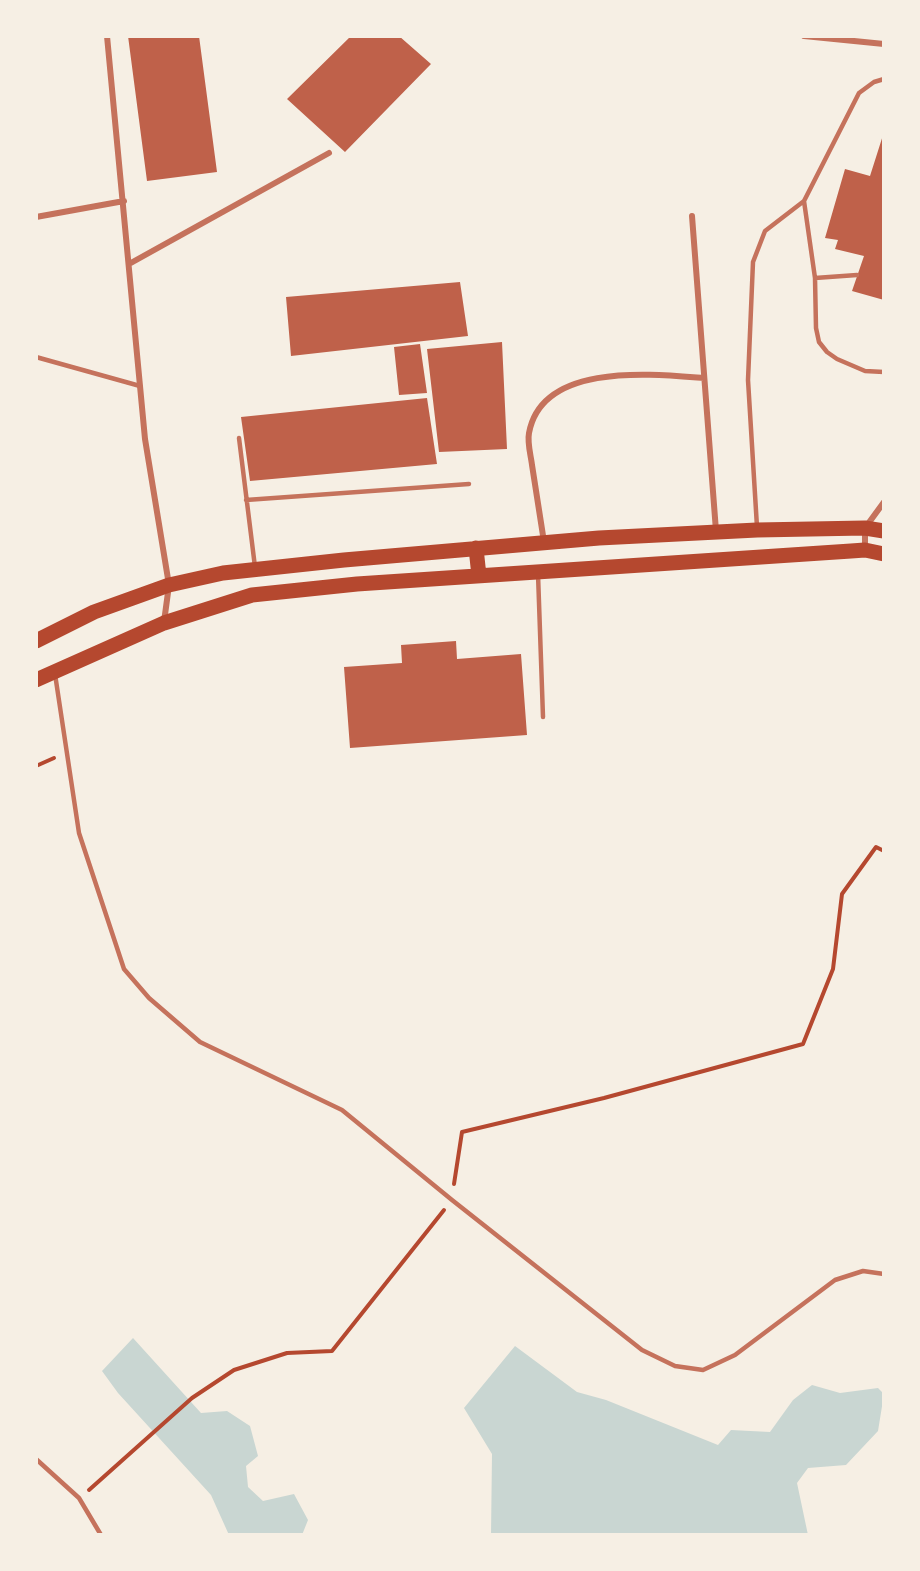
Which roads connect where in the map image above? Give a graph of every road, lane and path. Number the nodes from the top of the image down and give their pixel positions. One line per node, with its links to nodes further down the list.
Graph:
1 (107, 36): 6 (street)
2 (804, 36): 3 (street)
3 (884, 44)
4 (884, 79): 7 (lane)
5 (329, 153): 10 (street)
6 (124, 201): 9 (street); 10 (street)
7 (804, 201): 12 (lane); 22 (lane)
8 (692, 216): 15 (street)
9 (36, 217)
10 (129, 264): 16 (street)
11 (857, 275): 12 (lane)
12 (815, 278): 14 (lane)
13 (36, 357): 16 (lane)
14 (884, 372)
15 (704, 378): 23 (street); 25 (street)
16 (141, 387): 33 (street)
17 (239, 438): 19 (lane)
18 (469, 484): 19 (lane)
19 (246, 500): 30 (lane)
20 (884, 502): 21 (street)
21 (865, 528): 22 (main road); 24 (main road); 27 (street)
22 (757, 530): 23 (main road); 29 (main road)
23 (717, 531): 25 (main road)
24 (884, 531)
25 (544, 542): 26 (main road)
26 (476, 548): 30 (main road); 32 (main road)
27 (864, 550): 28 (main road); 29 (main road)
28 (884, 554)
29 (758, 557): 31 (main road)
30 (256, 569): 33 (main road)
31 (538, 572): 32 (main road); 38 (lane)
32 (479, 576): 34 (main road)
33 (169, 585): 34 (street); 35 (main road)
34 (164, 623): 36 (main road)
35 (36, 641)
36 (54, 671): 37 (main road); 40 (lane)
37 (36, 680)
38 (543, 717)
39 (884, 851): 40 (path)
40 (452, 1200): 41 (lane); 43 (path)
41 (884, 1274)
42 (36, 1459): 43 (lane)
43 (80, 1498): 44 (lane)
44 (101, 1535)

